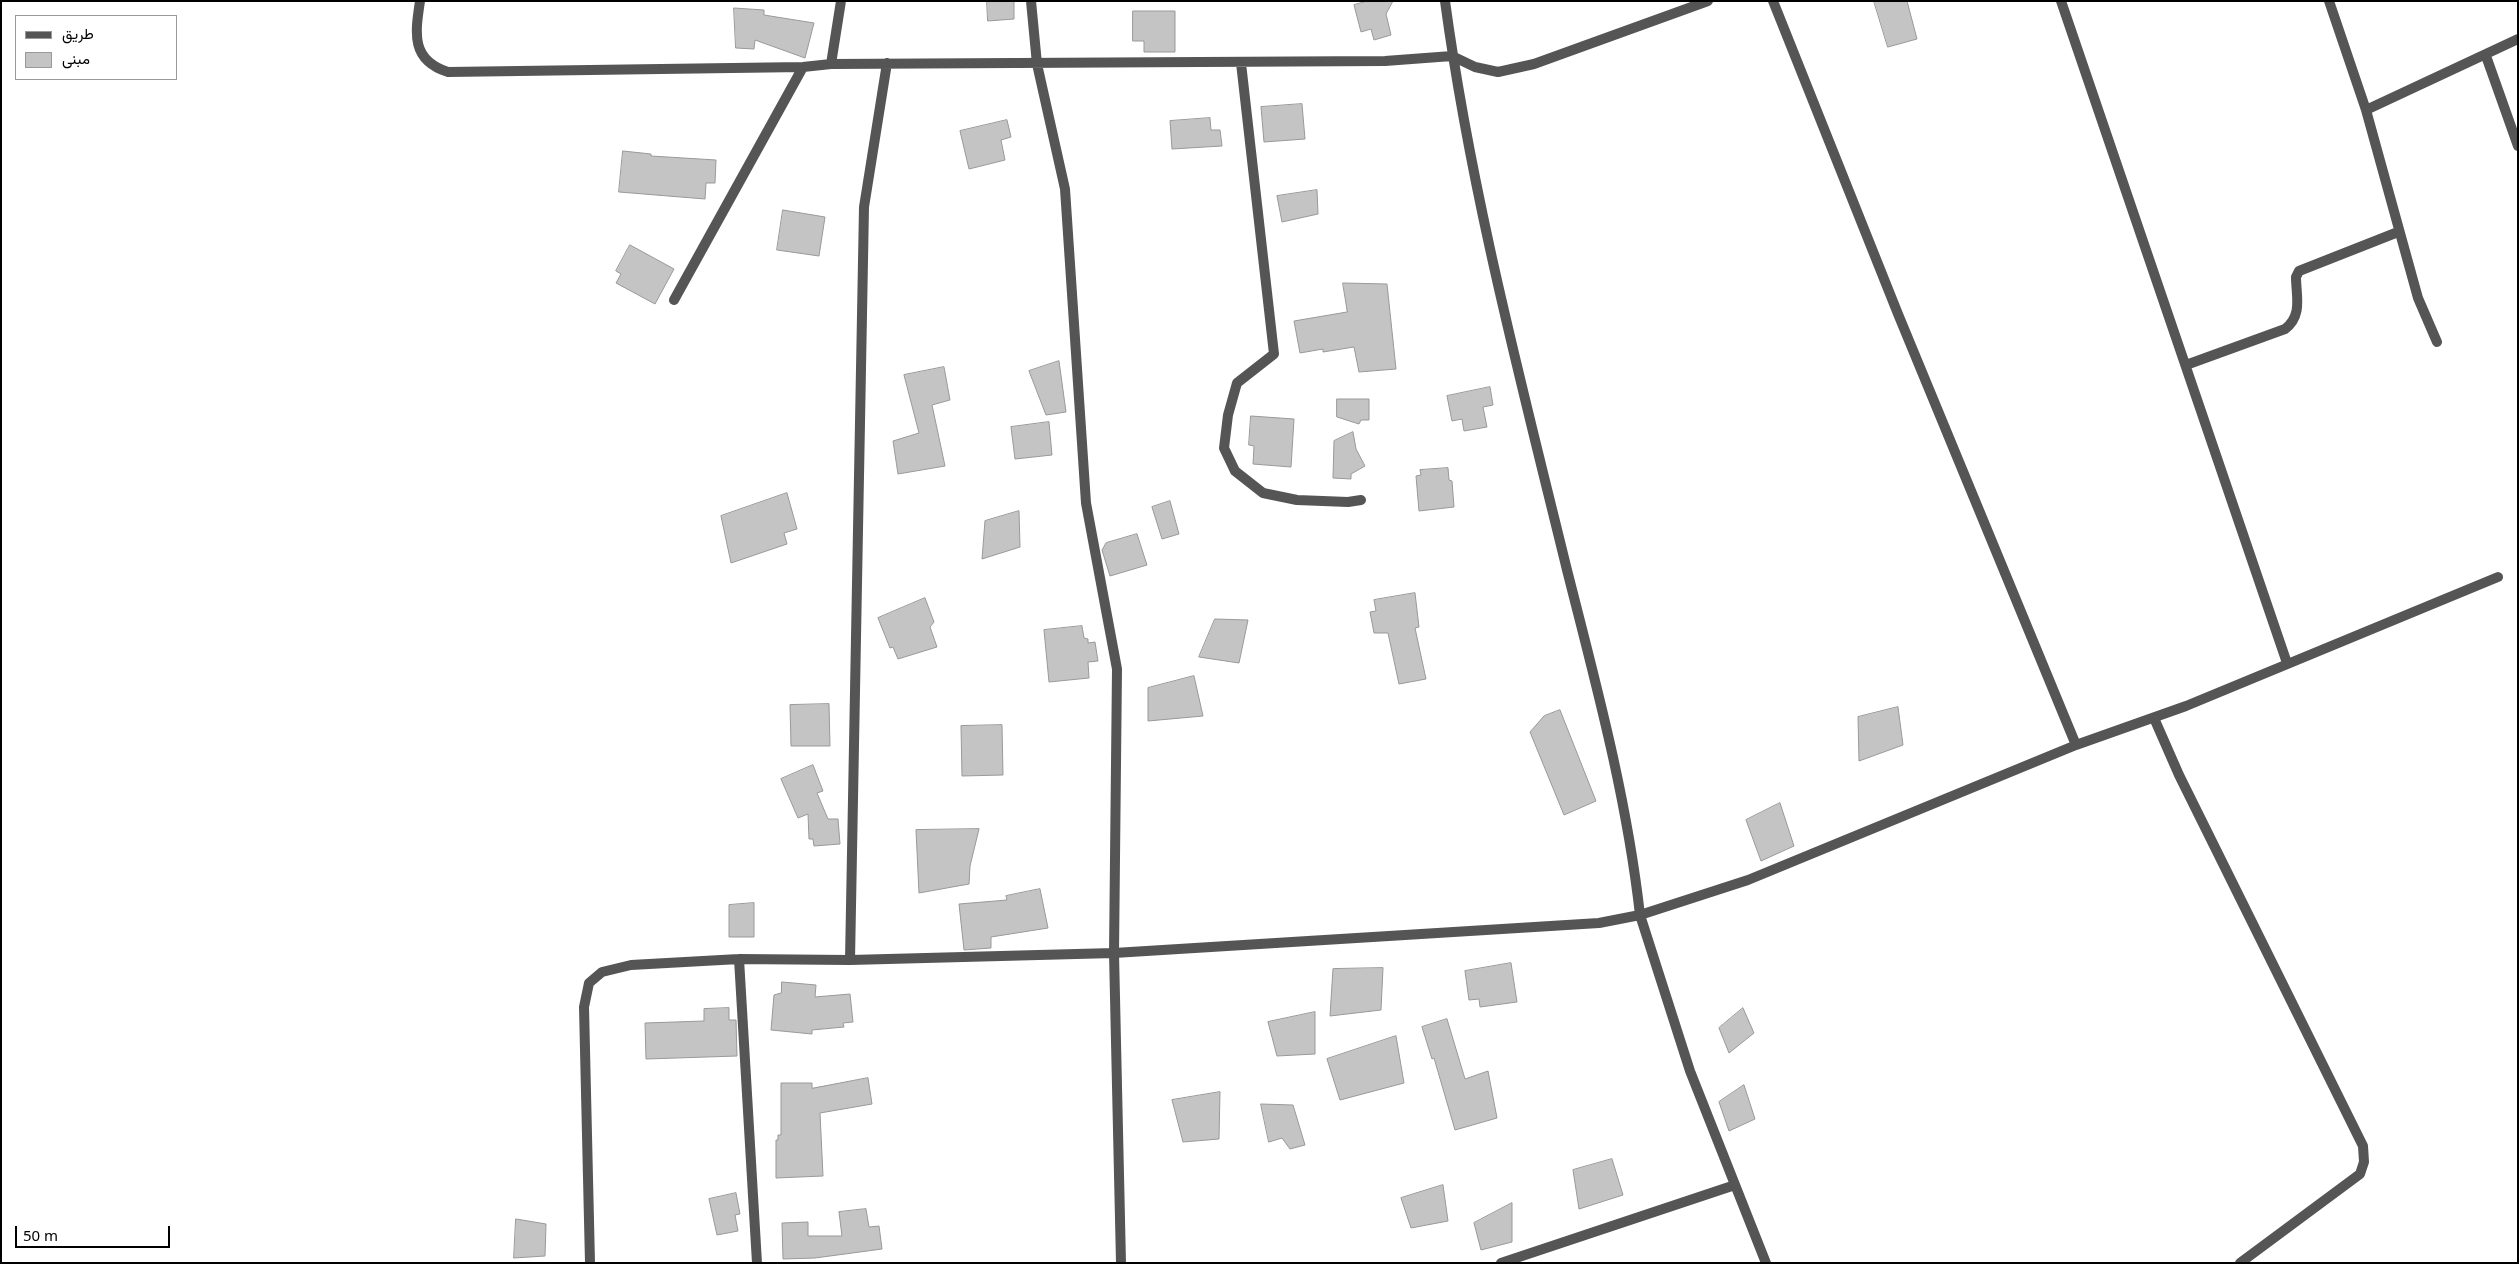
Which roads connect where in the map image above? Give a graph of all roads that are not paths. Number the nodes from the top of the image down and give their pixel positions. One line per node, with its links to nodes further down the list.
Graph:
1 (420, 1): 16 (street)
2 (841, 1): 13 (street)
3 (1031, 1): 15 (street)
4 (1444, 1): 10 (street)
5 (1708, 1): 10 (street)
6 (1773, 1): 27 (street)
7 (2061, 1): 22 (street)
8 (2329, 1): 17 (street)
9 (2518, 39): 11 (street)
10 (1452, 56): 12 (street); 28 (street)
11 (2486, 56): 17 (street); 18 (street)
12 (1241, 63): 15 (street); 23 (street)
13 (832, 64): 14 (street); 16 (street)
14 (887, 64): 15 (street); 31 (street)
15 (1037, 64): 29 (street)
16 (803, 67): 20 (street)
17 (2366, 110): 19 (street)
18 (2518, 146)
19 (2398, 232): 21 (street); 22 (street)
20 (674, 300)
21 (2437, 342)
22 (2186, 365): 25 (street)
23 (1361, 500)
24 (2498, 577): 25 (street)
25 (2287, 663): 26 (street)
26 (2154, 718): 27 (street); 38 (street)
27 (2076, 745): 28 (street)
28 (1640, 915): 29 (street); 32 (street)
29 (1114, 953): 31 (street); 35 (street)
30 (739, 959): 31 (street); 33 (street); 34 (street)
31 (850, 960)
32 (1735, 1185): 36 (street); 37 (street)
33 (590, 1263)
34 (757, 1263)
35 (1121, 1263)
36 (1500, 1263)
37 (1766, 1263)
38 (2240, 1263)

